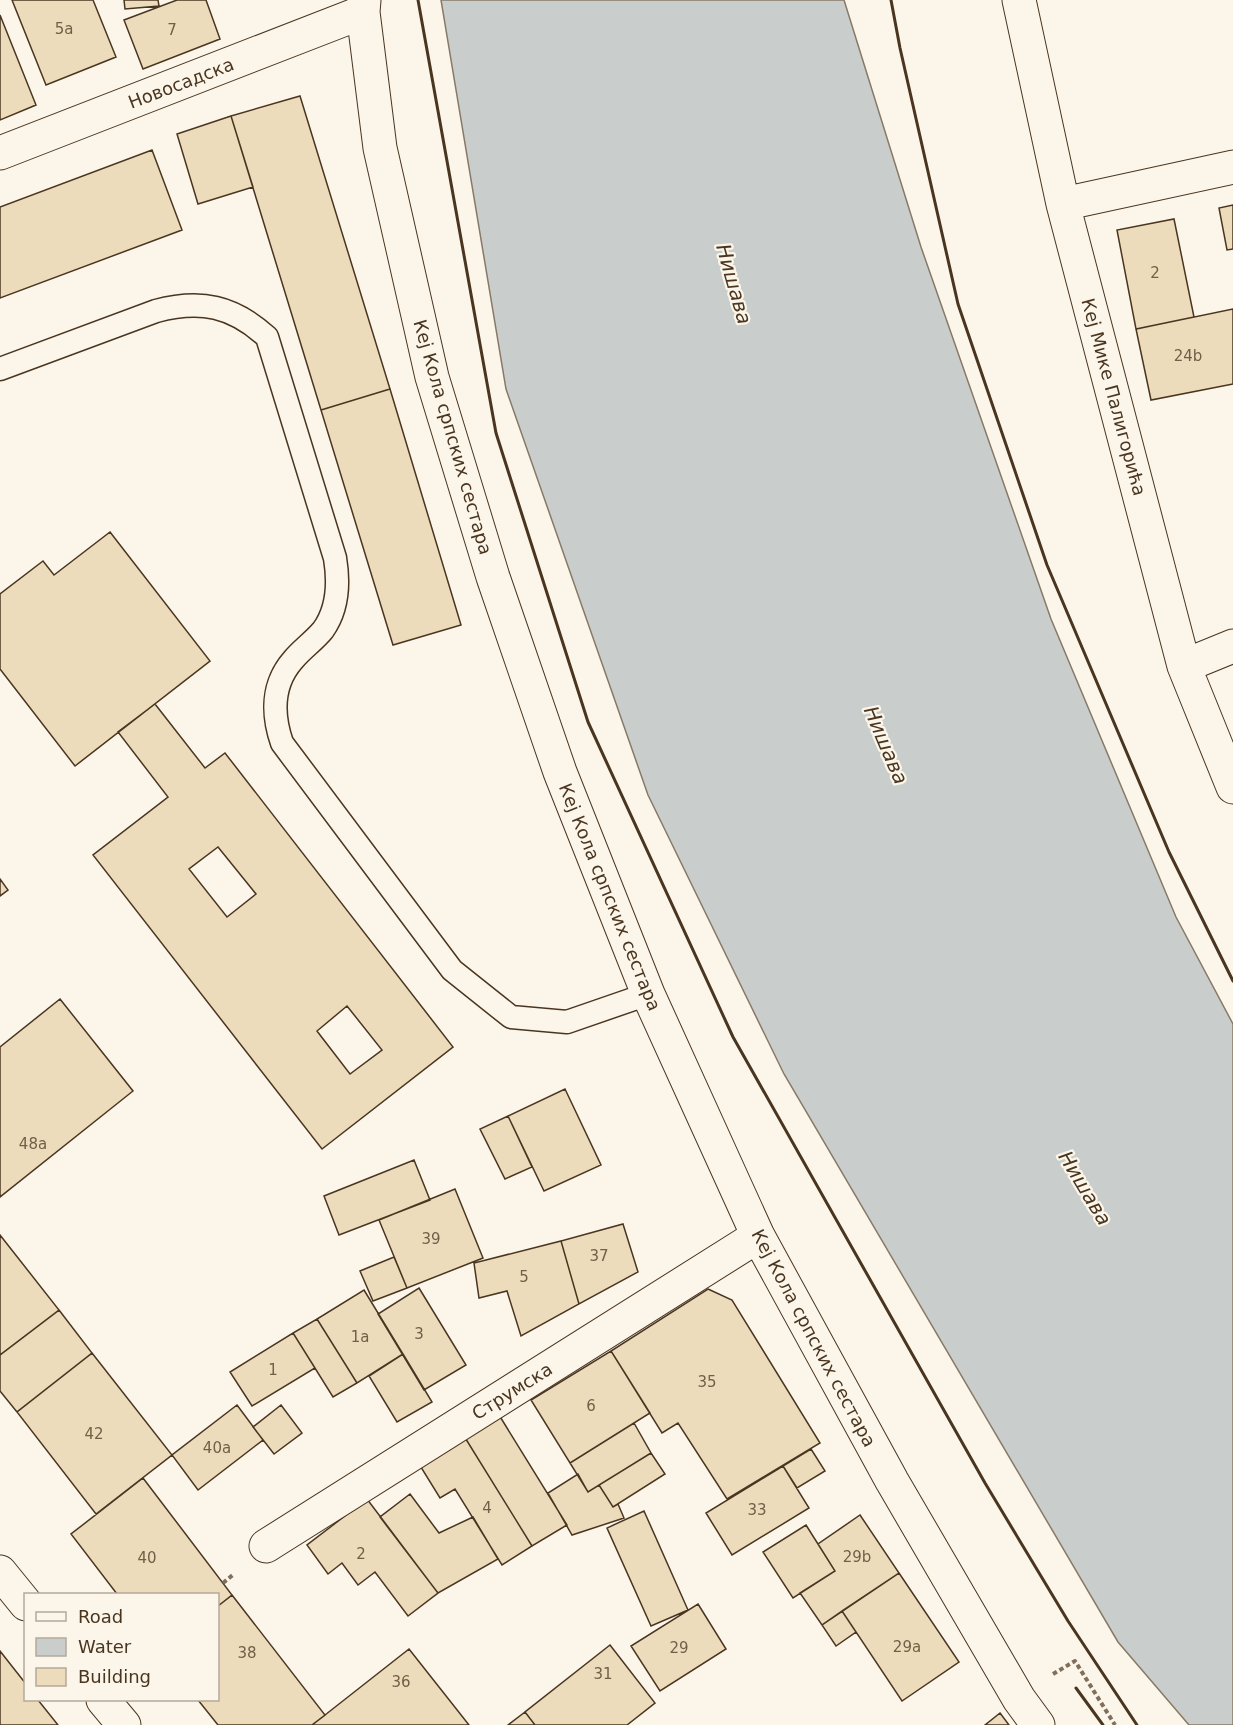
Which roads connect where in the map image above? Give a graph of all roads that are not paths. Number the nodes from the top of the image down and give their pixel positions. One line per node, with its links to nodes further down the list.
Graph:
1 (1019, 0): 5 (street, Кеј Мике Палигорића)
2 (364, 6): 3 (street, Новосадска); 10 (street, Кеј Кола српских сестара)
3 (0, 153)
4 (1233, 166): 5 (street)
5 (1063, 204): 8 (street, Кеј Мике Палигорића)
6 (0, 369): 10 (lane)
7 (1233, 646): 8 (street)
8 (1184, 666): 9 (street, Кеј Мике Палигорића)
9 (1233, 787)
10 (648, 994): 11 (street, Кеј Кола српских сестара)
11 (758, 1236): 12 (street, Струмска); 17 (street, Кеј Кола српских сестара)
12 (266, 1546)
13 (0, 1572): 14 (street)
14 (24, 1602)
15 (104, 1701): 16 (street)
16 (124, 1725)
17 (1038, 1725)

